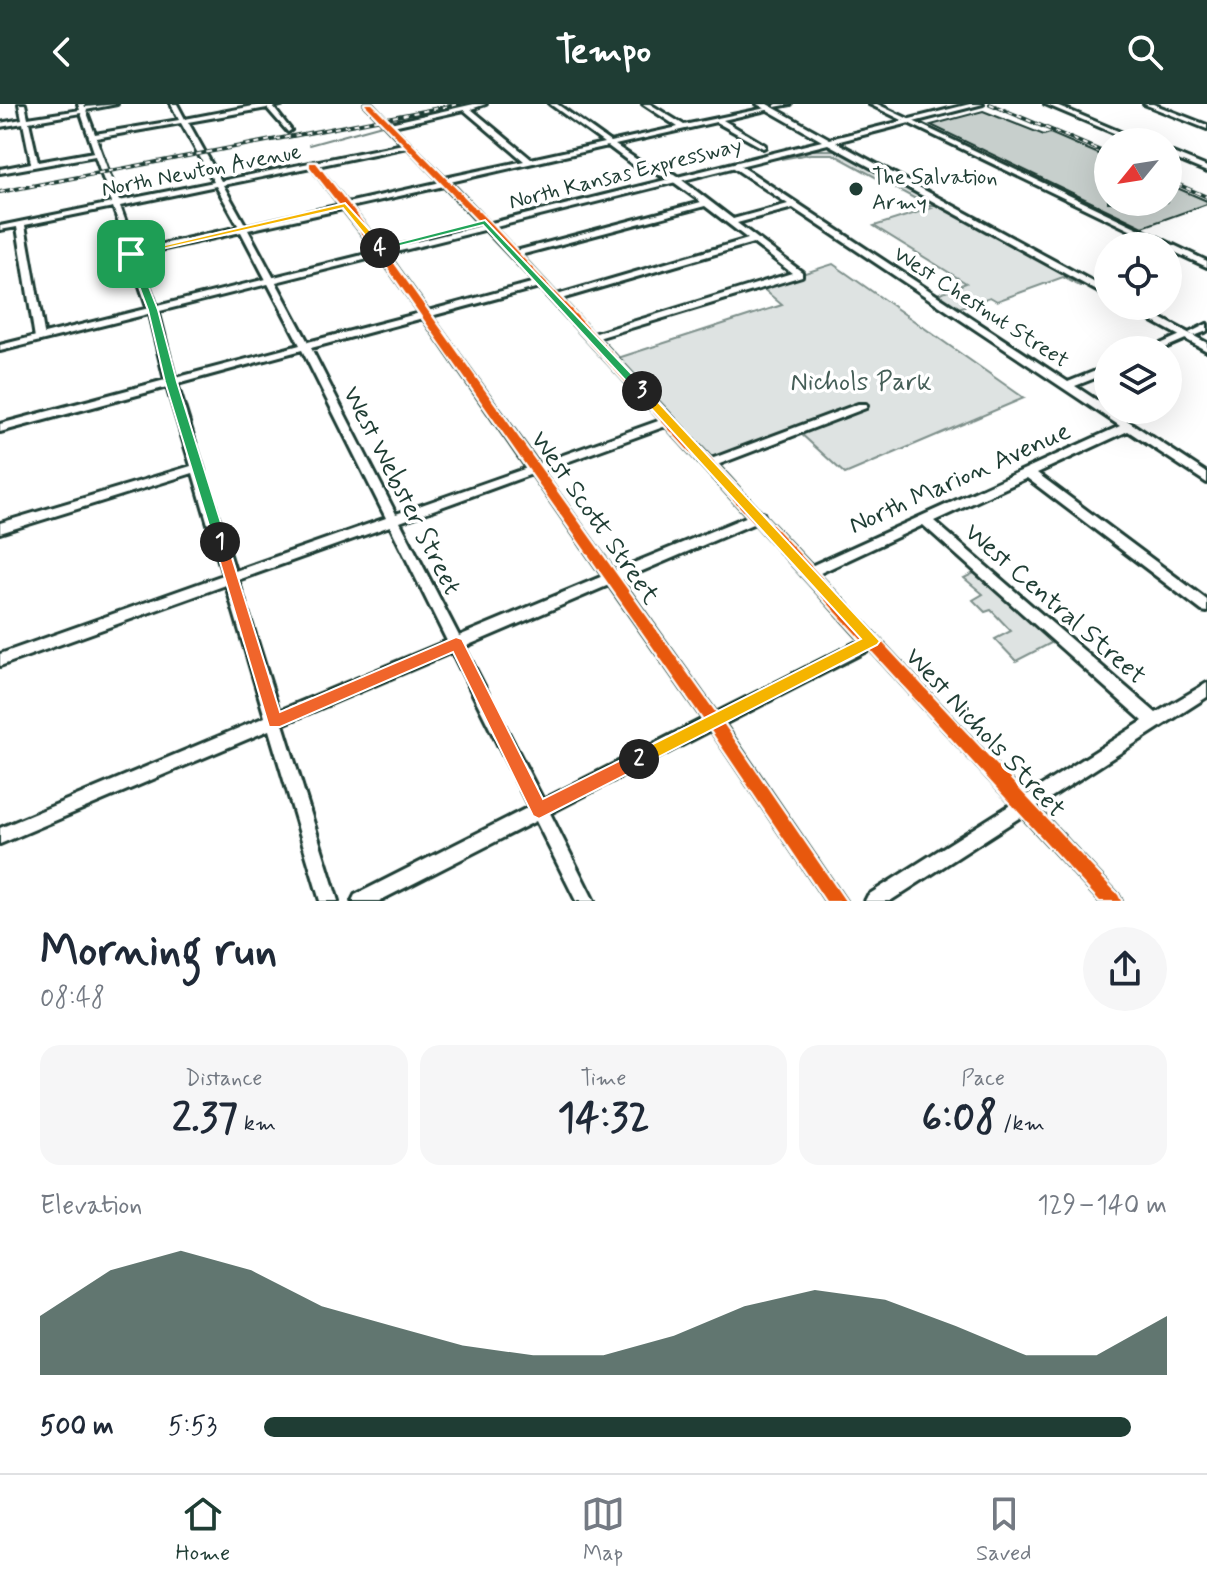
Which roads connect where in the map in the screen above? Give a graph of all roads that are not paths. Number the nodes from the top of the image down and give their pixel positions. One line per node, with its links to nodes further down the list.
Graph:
1 (22, 104): 19 (street)
2 (114, 104): 16 (street)
3 (174, 104): 20 (street, West Webster Street)
4 (281, 104): 14 (street)
5 (368, 104): 24 (street, West Nichols Street)
6 (483, 104): 17 (street)
7 (553, 104): 33 (street)
8 (646, 104): 25 (street)
9 (872, 104): 21 (street)
10 (963, 104): 21 (main road, North Kansas Expressway)
11 (979, 104): 21 (main road, North Kansas Expressway)
12 (1048, 104): 28 (street)
13 (1147, 104): 27 (street)
14 (268, 105): 20 (street); 29 (street)
15 (777, 105): 18 (street); 22 (main road); 26 (main road)
16 (82, 108): 19 (street); 31 (street)
17 (466, 108): 24 (street); 41 (street)
18 (718, 120): 25 (street); 35 (street)
19 (25, 121): 23 (street); 42 (street)
20 (183, 121): 31 (street); 49 (street, West Webster Street)
21 (908, 121): 30 (main road, North Kansas Expressway); 63 (street)
22 (798, 124): 32 (main road); 36 (main road)
23 (0, 125)
24 (388, 125): 34 (street, West Nichols Street)
25 (683, 127): 33 (street)
26 (816, 127): 30 (main road); 32 (main road)
27 (1207, 127)
28 (1107, 128)
29 (288, 130)
30 (859, 133): 32 (main road, North Kansas Expressway); 38 (main road)
31 (92, 137): 39 (street)
32 (832, 139): 36 (main road, North Kansas Expressway); 37 (main road); 38 (main road)
33 (610, 144): 41 (street); 47 (street)
34 (408, 145): 43 (street, North Newton Avenue); 48 (street, West Nichols Street)
35 (763, 146)
36 (805, 146): 37 (main road); 44 (main road, North Kansas Expressway); 47 (main road, North Kansas Expressway)
37 (845, 150): 67 (main road)
38 (862, 152): 65 (main road)
39 (98, 153): 42 (street); 51 (street)
40 (1182, 159): 45 (street)
41 (530, 162): 48 (street)
42 (35, 165): 46 (street)
43 (313, 165): 49 (street, North Newton Avenue); 52 (street, West Scott Street)
44 (735, 166): 47 (main road, North Kansas Expressway); 53 (street, West Chestnut Street)
45 (1207, 170)
46 (0, 171)
47 (673, 178): 50 (street); 56 (main road, North Kansas Expressway)
48 (446, 182): 52 (street); 56 (street, West Nichols Street)
49 (217, 184): 51 (street, North Newton Avenue); 58 (street, West Webster Street)
50 (707, 203): 54 (street); 62 (street)
51 (115, 205): 55 (street, North Newton Avenue); 61 (street)
52 (345, 205): 58 (street); 60 (street, West Scott Street)
53 (794, 205): 54 (street); 85 (street, West Chestnut Street)
54 (732, 222): 59 (street)
55 (21, 224): 57 (street, North Newton Avenue); 75 (street)
56 (487, 224): 60 (main road, North Kansas Expressway); 62 (street, West Nichols Street)
57 (0, 228)
58 (242, 228): 61 (street); 64 (street, West Webster Street)
59 (754, 240): 68 (street); 76 (street)
60 (380, 251): 64 (main road, North Kansas Expressway); 70 (street, West Scott Street)
61 (131, 254): 69 (street)
62 (515, 254): 66 (street, West Nichols Street)
63 (1207, 264)
64 (271, 278): 69 (main road, North Kansas Expressway); 80 (street, West Webster Street)
65 (1094, 278)
66 (542, 283): 68 (street, West Nichols Street); 70 (street)
67 (1094, 286)
68 (556, 298): 76 (street, West Nichols Street)
69 (152, 307): 75 (main road, North Kansas Expressway); 84 (street)
70 (425, 315): 80 (street); 92 (street, West Scott Street)
71 (1160, 320): 74 (main road)
72 (1166, 320): 74 (main road)
73 (1207, 327): 74 (street)
74 (1189, 334): 77 (street); 78 (main road); 82 (main road)
75 (39, 335): 79 (main road, North Kansas Expressway); 81 (main road, North Kansas Expressway)
76 (592, 337): 87 (street, West Nichols Street)
77 (1182, 337)
78 (1207, 340)
79 (0, 341)
80 (305, 347): 84 (street); 96 (street, West Webster Street)
81 (0, 348)
82 (1207, 348)
83 (1094, 375): 85 (street)
84 (171, 382): 89 (street); 91 (street)
85 (1067, 386): 88 (street, West Chestnut Street)
86 (862, 406): 90 (street)
87 (670, 421): 90 (street, West Nichols Street); 92 (street)
88 (1128, 427): 93 (street, North Marion Avenue); 94 (street, West Chestnut Street)
89 (0, 428)
90 (709, 464): 95 (street, West Nichols Street)
91 (197, 468): 98 (street); 100 (street)
92 (534, 469): 96 (street); 101 (street, West Scott Street)
93 (1028, 472): 97 (street, North Marion Avenue); 102 (street)
94 (1207, 479)
95 (759, 516): 99 (street, West Nichols Street); 101 (street)
96 (393, 519): 100 (street); 104 (street, West Webster Street)
97 (924, 519): 99 (street, North Marion Avenue); 109 (street, West Central Street)
98 (0, 528)
99 (810, 572): 103 (street, West Nichols Street)
100 (232, 577): 105 (street); 107 (street)
101 (612, 578): 104 (street); 108 (street, West Scott Street)
102 (1207, 607)
103 (872, 641): 108 (street); 110 (street, West Nichols Street)
104 (456, 644): 107 (street); 111 (street, West Webster Street)
105 (0, 660)
106 (1207, 689): 109 (street)
107 (275, 721): 112 (street); 113 (street)
108 (713, 721): 111 (street); 116 (street, West Scott Street)
109 (1155, 722): 110 (street)
110 (1022, 805): 117 (street); 118 (street, West Nichols Street)
111 (539, 810): 114 (street); 115 (street, West Webster Street)
112 (0, 836)
113 (329, 901)
114 (361, 901)
115 (585, 901)
116 (836, 901)
117 (874, 901)
118 (1112, 901)

